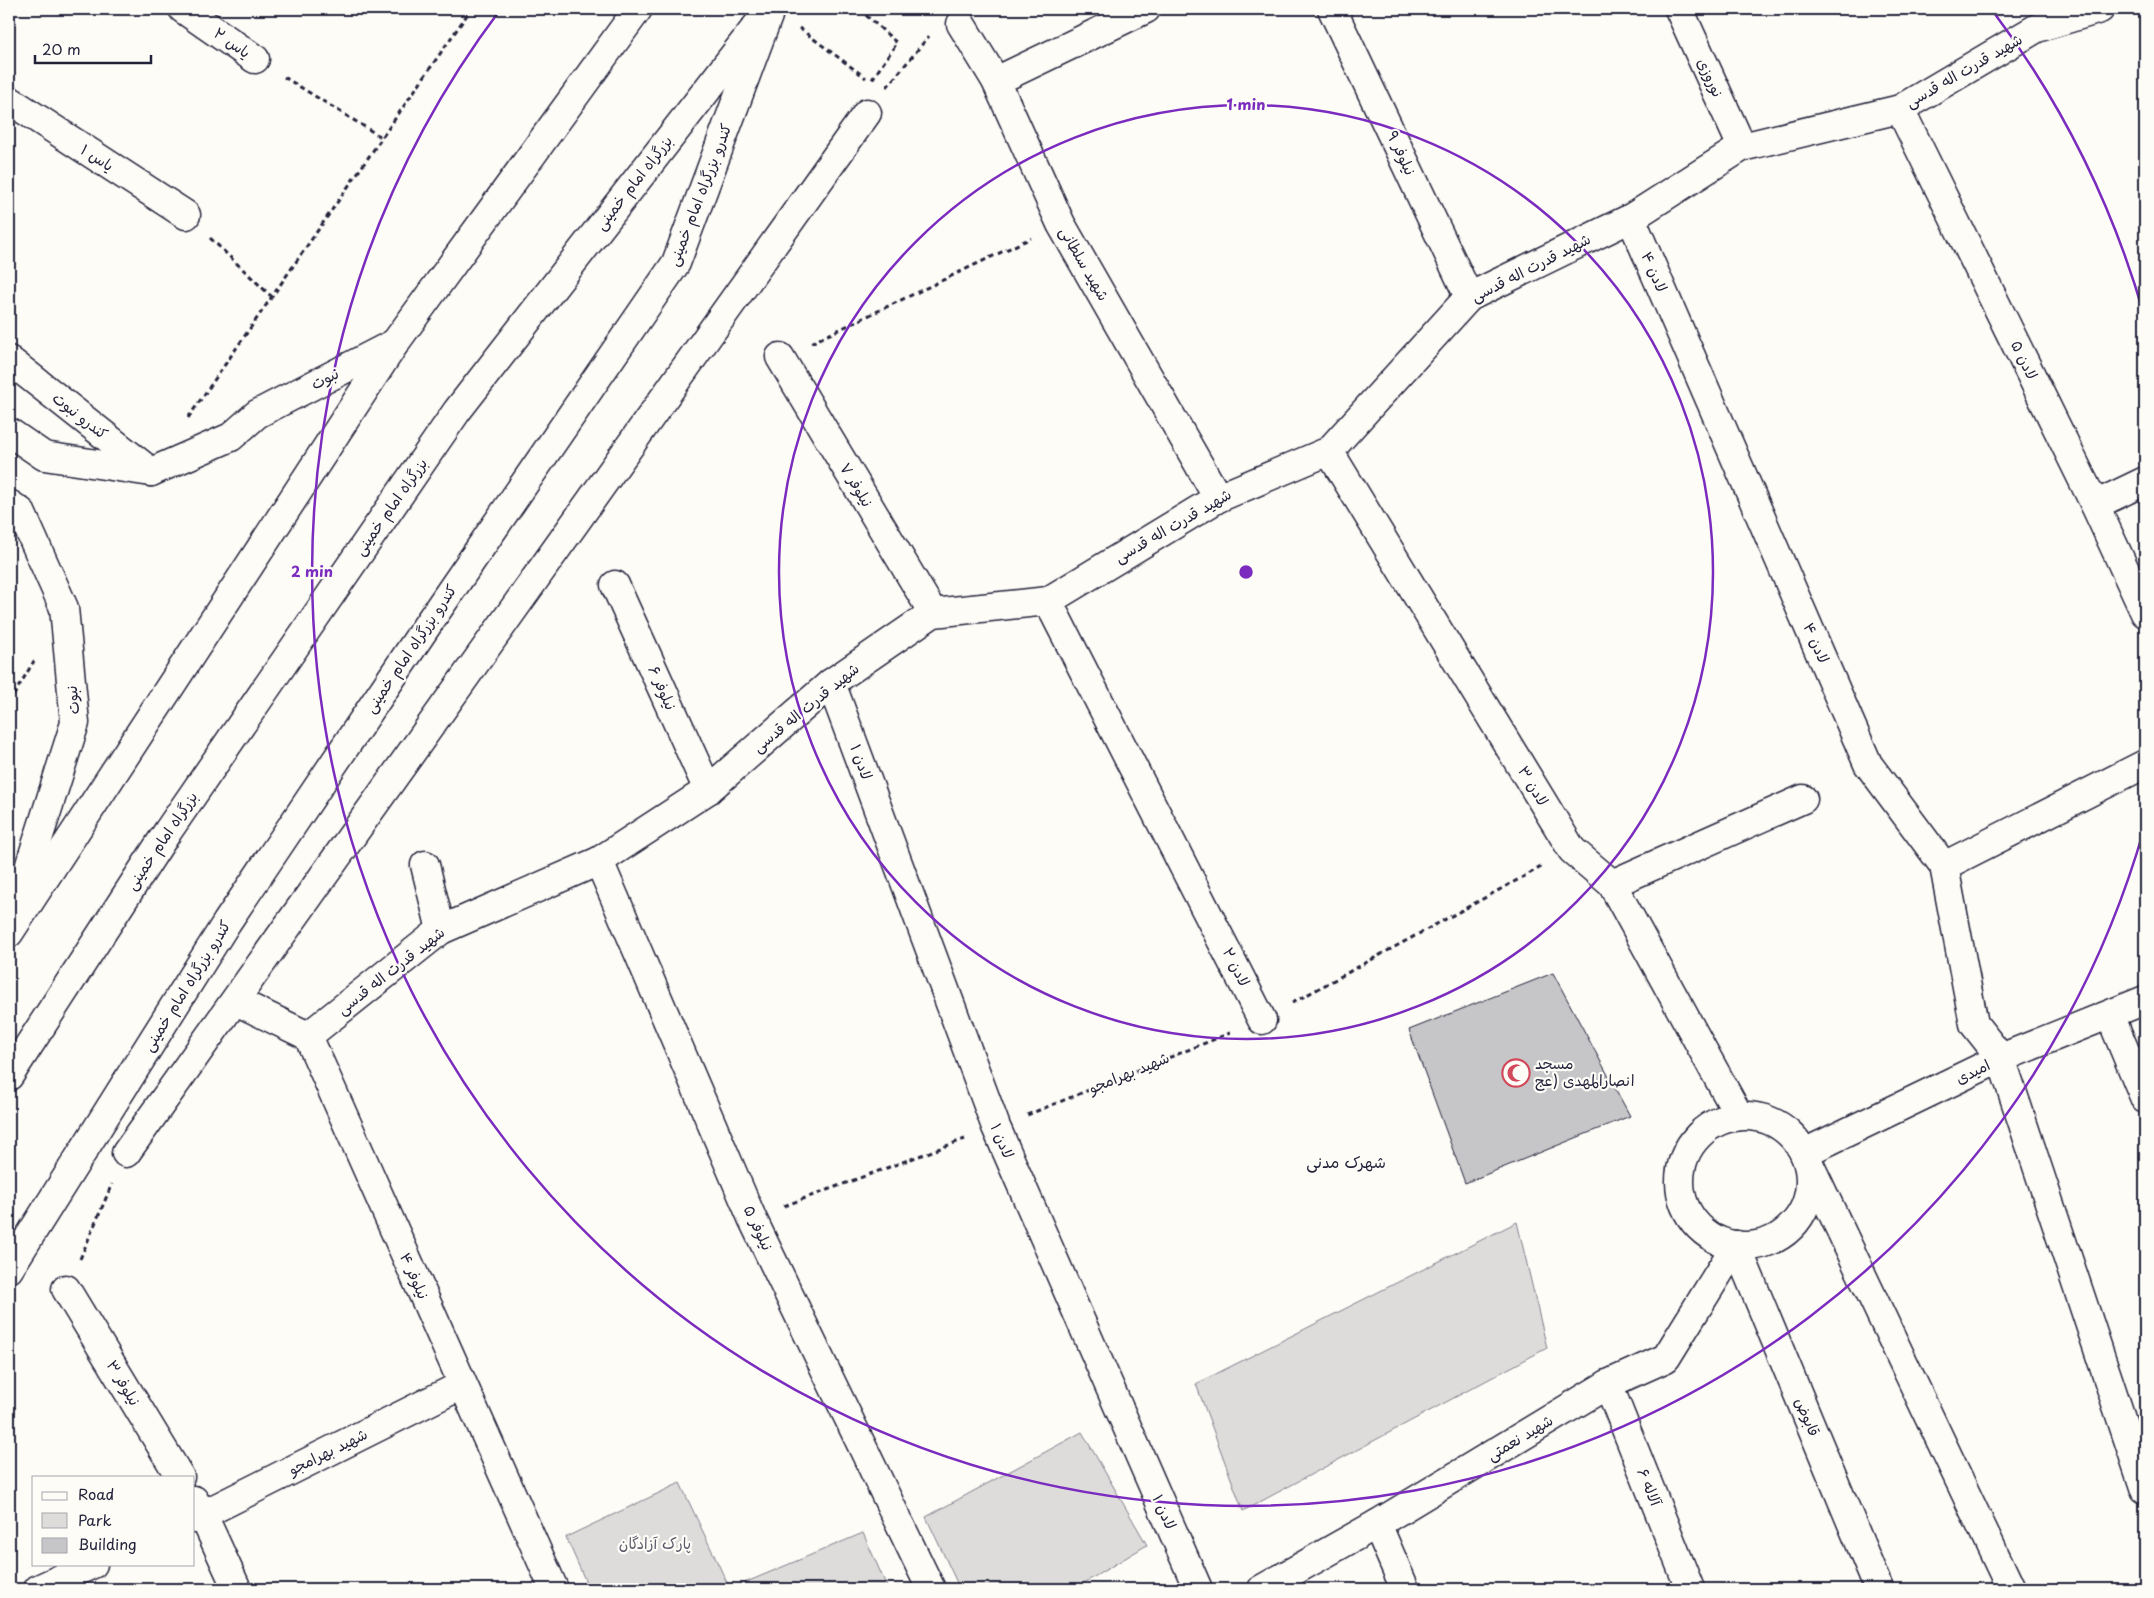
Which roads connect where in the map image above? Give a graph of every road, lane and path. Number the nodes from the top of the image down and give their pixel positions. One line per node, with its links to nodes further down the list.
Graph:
1 (183, 9): 14 (main road, یاس ۲)
2 (471, 9): 19 (path)
3 (638, 9): 26 (main road)
4 (770, 9): 58 (main road, بزرگراه امام خمینی); 66 (main road, کندرو بزرگراه امام خمینی)
5 (859, 9): 12 (path)
6 (1146, 9): 15 (main road)
7 (1332, 9): 25 (main road, نیلوفر ۹)
8 (1679, 9): 20 (main road, نوروزی)
9 (2100, 9): 10 (main road, شهید قدرت اله قدسی)
10 (2033, 18): 17 (main road, شهید قدرت اله قدسی)
11 (961, 24): 15 (main road, شهید سلطانی)
12 (795, 26)
13 (933, 31): 18 (path)
14 (256, 59): 19 (path)
15 (996, 81): 23 (main road, شهید سلطانی)
16 (9, 100): 21 (main road, یاس ۱)
17 (1900, 108): 20 (main road, شهید قدرت اله قدسی); 36 (main road, لادن ۵)
18 (867, 113): 53 (main road)
19 (382, 137): 24 (path)
20 (1742, 147): 22 (main road, شهید قدرت اله قدسی)
21 (186, 215): 24 (path)
22 (1630, 218): 25 (main road, شهید قدرت اله قدسی); 48 (main road, لادن ۴)
23 (1061, 224): 27 (path); 34 (main road, شهید سلطانی)
24 (271, 296): 29 (path)
25 (1469, 297): 31 (main road, شهید قدرت اله قدسی)
26 (395, 344): 32 (main road, نبوت); 51 (main road)
27 (780, 357): 39 (main road, نیلوفر ۷)
28 (9, 360): 32 (main road, کندرو نبوت)
29 (184, 424)
30 (9, 432): 32 (main road)
31 (1329, 451): 34 (main road, شهید قدرت اله قدسی); 45 (main road, لادن ۳)
32 (151, 472)
33 (2145, 481): 36 (main road)
34 (1218, 498): 38 (main road, شهید قدرت اله قدسی)
35 (9, 504): 51 (main road, نبوت)
36 (2095, 505): 40 (main road, لادن ۵)
37 (615, 585): 43 (main road, نیلوفر ۶)
38 (1048, 601): 39 (main road, شهید قدرت اله قدسی); 55 (main road, لادن ۲)
39 (933, 613): 41 (main road, شهید قدرت اله قدسی)
40 (2145, 613)
41 (831, 683): 43 (main road, شهید قدرت اله قدسی); 61 (main road, لادن ۱)
42 (2145, 764): 48 (main road)
43 (708, 790): 46 (main road, شهید قدرت اله قدسی)
44 (1803, 799): 49 (main road)
45 (1572, 850): 49 (main road, لادن ۳); 55 (path)
46 (598, 861): 50 (main road, شهید قدرت اله قدسی); 64 (main road, نیلوفر ۵)
47 (426, 865): 50 (main road)
48 (1944, 866): 57 (main road, لادن ۴)
49 (1612, 884): 60 (main road, لادن ۳)
50 (441, 930): 56 (main road, شهید قدرت اله قدسی)
51 (9, 933)
52 (2145, 1000): 54 (main road, امیدی)
53 (236, 1001): 56 (main road); 62 (main road)
54 (2110, 1015): 57 (main road, امیدی); 59 (main road)
55 (1262, 1020): 61 (path, شهید بهرامجو)
56 (308, 1036): 69 (main road, نیلوفر ۴)
57 (2001, 1058): 63 (main road, امیدی); 71 (main road)
58 (9, 1076)
59 (2145, 1099)
60 (1739, 1116): 63 (main road); 65 (main road)
61 (996, 1127): 64 (path, شهید بهرامجو); 79 (main road, لادن ۱)
62 (126, 1152): 67 (path)
63 (1804, 1153): 65 (main road); 84 (main road)
64 (752, 1218): 78 (main road, نیلوفر ۵)
65 (1736, 1245): 68 (main road, شهید نعمتی); 83 (main road, قابوض)
66 (9, 1269)
67 (66, 1289): 70 (main road, نیلوفر ۳)
68 (1608, 1384): 73 (main road, شهید نعمتی); 82 (main road, آلاله ۶)
69 (462, 1386): 72 (main road, شهید بهرامجو); 77 (main road, نیلوفر ۴)
70 (179, 1476)
71 (2145, 1490)
72 (197, 1511): 76 (main road)
73 (1377, 1524): 80 (main road, شهید نعمتی); 81 (main road)
74 (89, 1566): 75 (main road)
75 (38, 1589)
76 (237, 1589)
77 (554, 1589)
78 (930, 1589)
79 (1198, 1589)
80 (1262, 1589)
81 (1405, 1589)
82 (1690, 1589)
83 (1878, 1589)
84 (2011, 1589)

